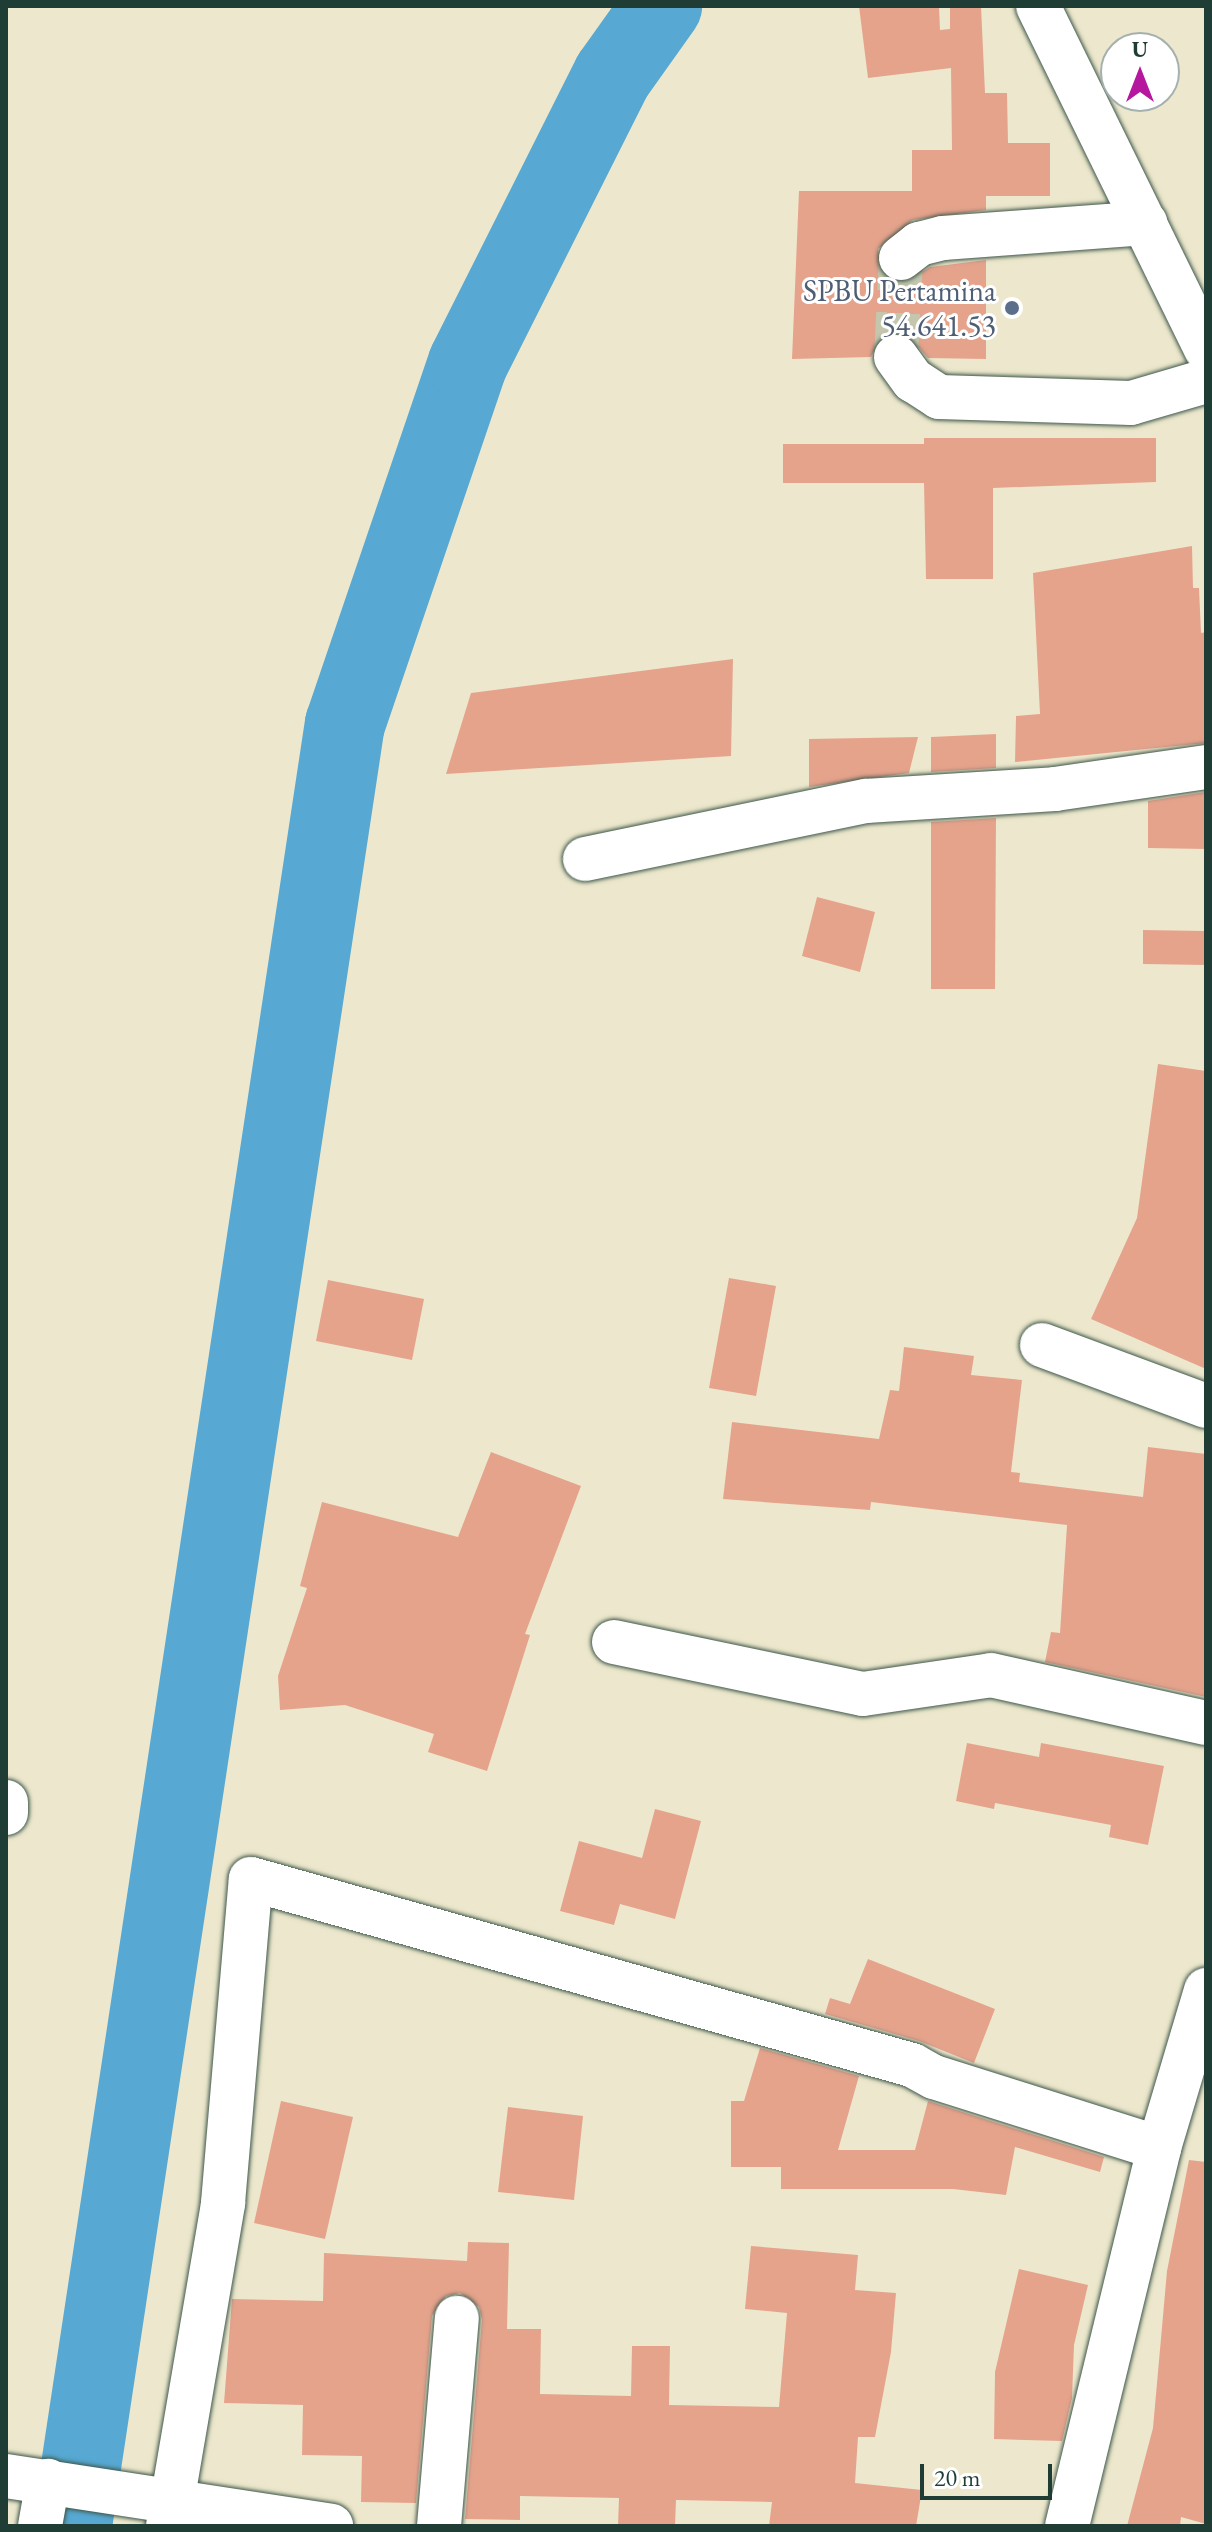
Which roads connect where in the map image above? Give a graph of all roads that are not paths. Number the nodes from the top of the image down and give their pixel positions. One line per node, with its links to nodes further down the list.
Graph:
1 (1038, 6): 2 (street)
2 (1145, 223): 3 (street); 4 (street)
3 (901, 258)
4 (1206, 349)
5 (896, 357): 6 (street)
6 (1206, 381)
7 (1206, 767): 8 (street)
8 (585, 859)
9 (1042, 1345): 10 (street)
10 (1206, 1406)
11 (614, 1642): 12 (street)
12 (1206, 1723)
13 (6, 1802): 14 (street)
14 (6, 1813)
15 (1206, 1990): 16 (street)
16 (1159, 2148): 19 (street); 23 (street)
17 (457, 2318): 22 (street)
18 (41, 2481): 19 (street); 20 (street)
19 (162, 2509): 21 (street)
20 (40, 2526)
21 (331, 2526)
22 (439, 2526)
23 (1067, 2526)

